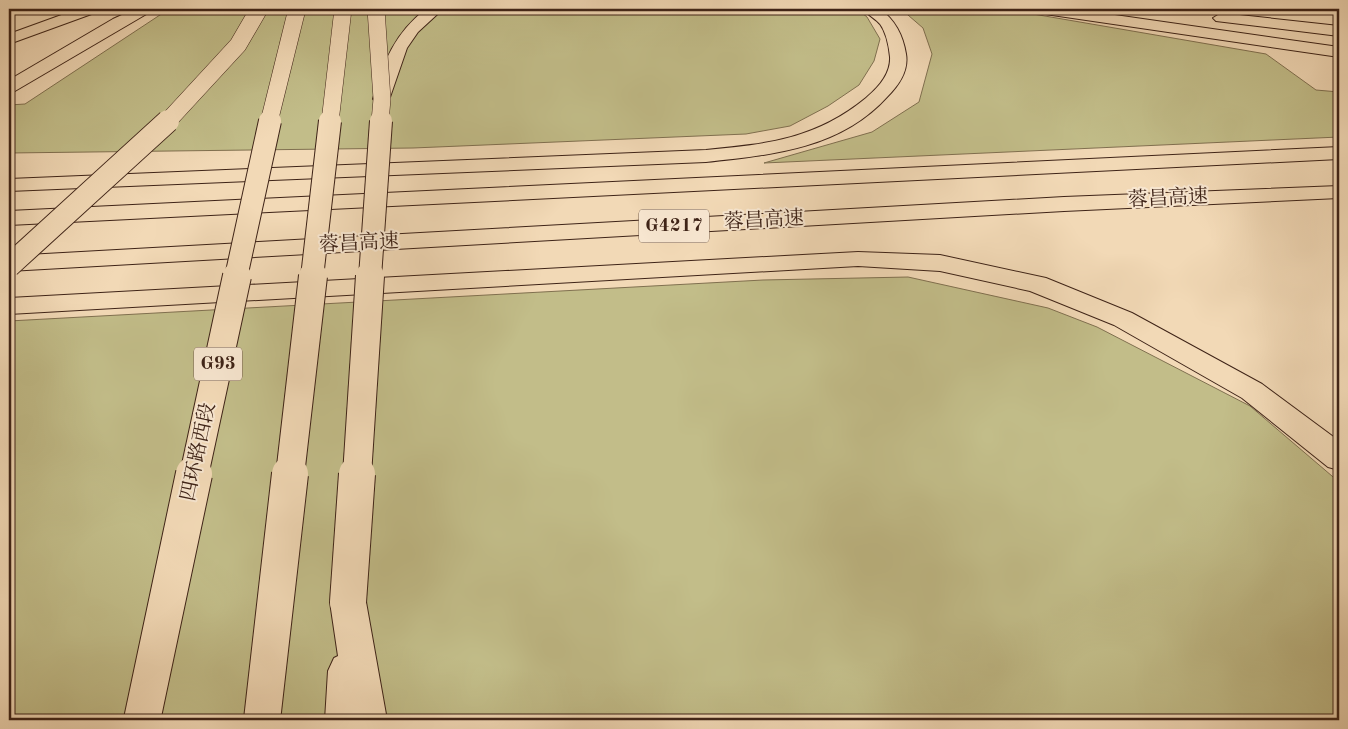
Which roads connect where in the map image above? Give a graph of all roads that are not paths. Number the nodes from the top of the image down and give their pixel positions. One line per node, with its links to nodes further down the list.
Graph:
1 (92, 9): 14 (highway)
2 (148, 9): 16 (highway)
3 (260, 9): 22 (highway, bridge)
4 (297, 9): 26 (highway, 四环路西段 / G93, bridge)
5 (343, 9): 27 (highway, bridge)
6 (376, 9): 17 (highway, bridge)
7 (435, 9): 17 (highway)
8 (871, 9): 19 (highway)
9 (1045, 9): 15 (highway)
10 (1142, 9): 11 (highway)
11 (1166, 12)
12 (1204, 16): 13 (highway)
13 (1339, 31)
14 (9, 39)
15 (1339, 52)
16 (9, 87)
17 (382, 99): 25 (highway, bridge)
18 (1339, 153): 21 (highway, 蓉昌高速 / G4217)
19 (9, 185)
20 (1339, 192): 22 (highway, 蓉昌高速 / G4217)
21 (9, 218)
22 (9, 265)
23 (9, 306): 24 (highway)
24 (1339, 458)
25 (348, 602): 28 (highway); 29 (highway)
26 (142, 720)
27 (262, 720)
28 (345, 720)
29 (367, 720)

